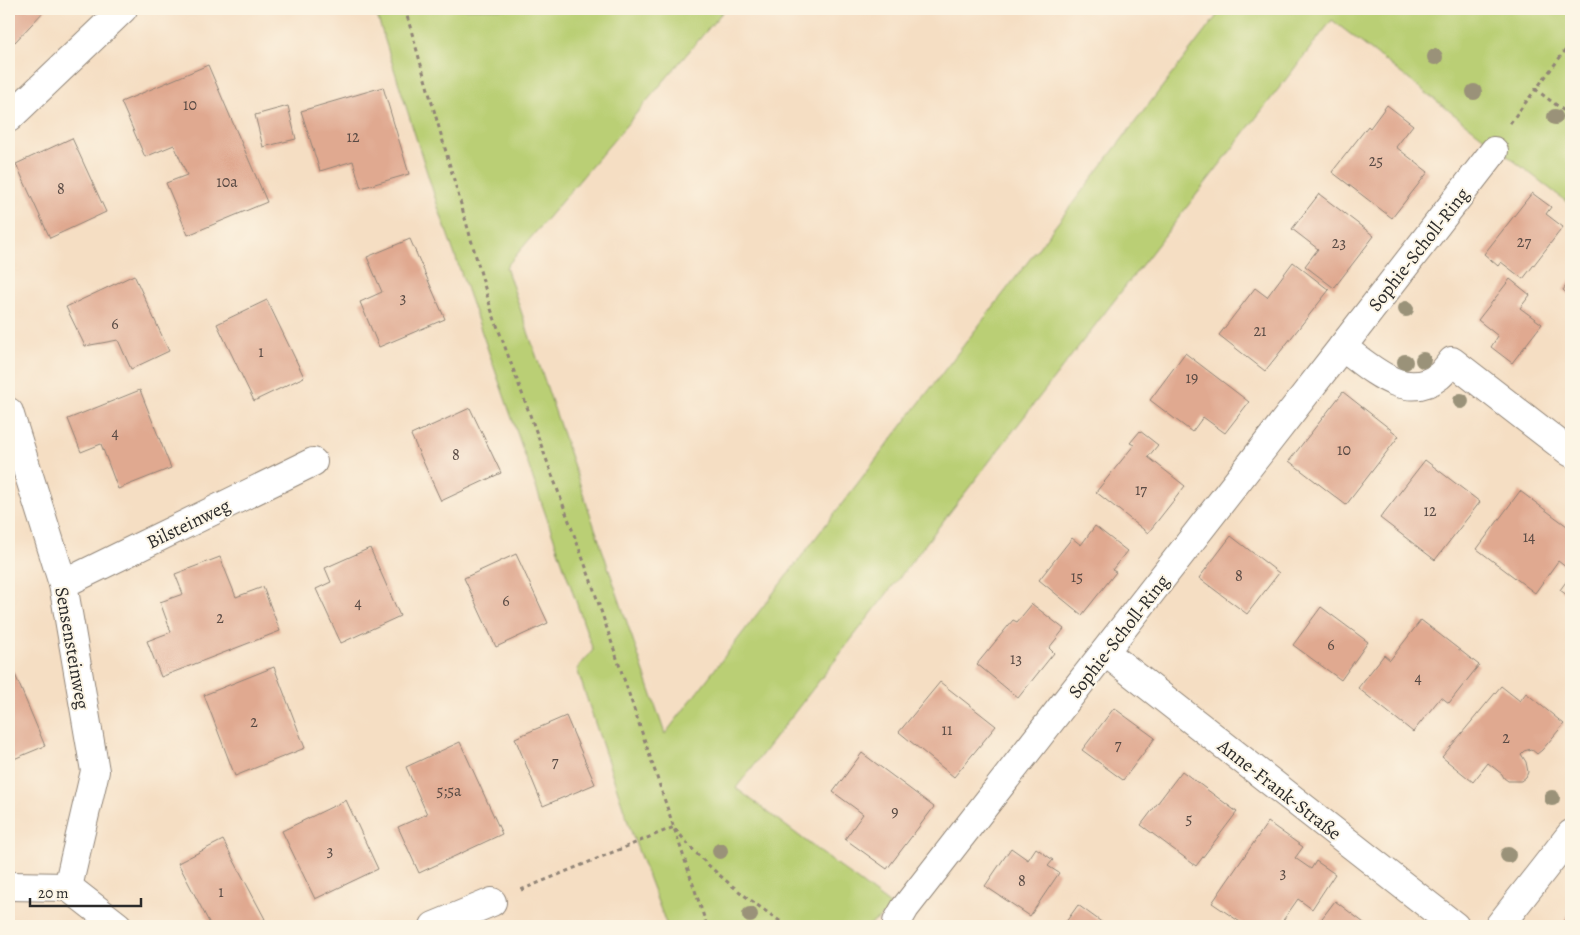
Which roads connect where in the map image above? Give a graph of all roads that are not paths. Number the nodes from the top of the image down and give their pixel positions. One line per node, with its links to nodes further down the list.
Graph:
1 (123, 9): 2 (street)
2 (9, 118)
3 (1494, 151): 4 (street, Sophie-Scholl-Ring)
4 (1342, 346): 6 (street); 9 (street, Sophie-Scholl-Ring)
5 (9, 412): 8 (street, Sensensteinweg)
6 (1571, 453)
7 (313, 462): 8 (street, Bilsteinweg)
8 (62, 584): 12 (street, Sensensteinweg)
9 (1105, 652): 16 (street, Sophie-Scholl-Ring); 17 (street, Anne-Frank-Straße)
10 (1571, 834): 18 (street)
11 (9, 886): 12 (street)
12 (68, 887): 14 (street)
13 (492, 902): 15 (street)
14 (118, 926)
15 (434, 926)
16 (897, 926)
17 (1455, 926)
18 (1499, 926)

